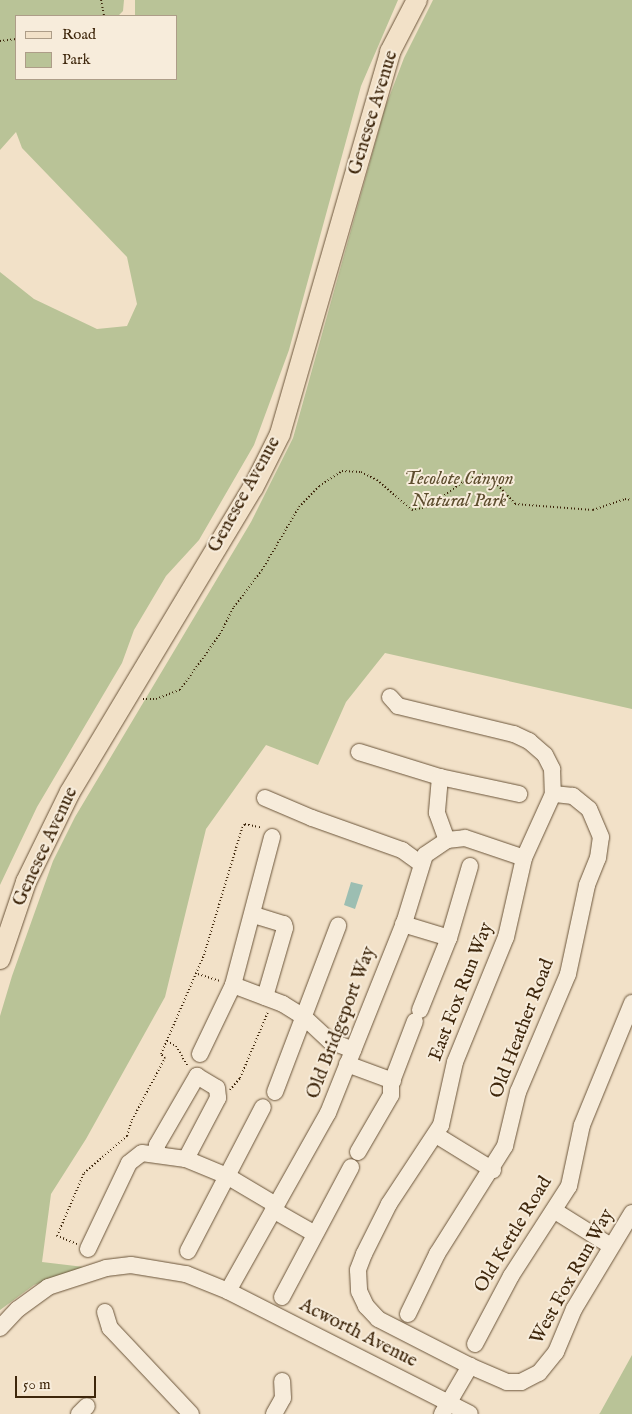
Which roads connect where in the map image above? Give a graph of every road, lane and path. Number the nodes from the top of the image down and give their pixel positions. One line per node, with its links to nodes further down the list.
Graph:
1 (101, 0): 3 (path)
2 (417, 0): 8 (main road, Genesee Avenue)
3 (104, 15)
4 (15, 39): 5 (path)
5 (0, 41)
6 (632, 500): 8 (path)
7 (390, 696): 12 (street, East Fox Run Way)
8 (126, 697): 23 (main road, Genesee Avenue)
9 (359, 752): 10 (street)
10 (440, 777): 11 (street); 15 (street)
11 (520, 794)
12 (553, 794): 16 (street, East Fox Run Way); 42 (street, Old Heather Road)
13 (265, 798): 17 (street)
14 (272, 837): 19 (street); 24 (path)
15 (447, 840): 16 (street); 17 (street, Old Bridgeport Way)
16 (524, 858): 37 (street, East Fox Run Way)
17 (421, 864): 20 (street, Old Bridgeport Way)
18 (470, 866): 22 (street)
19 (254, 915): 25 (street); 26 (street)
20 (403, 924): 22 (street); 31 (street, Old Bridgeport Way)
21 (338, 926): 28 (street)
22 (449, 938): 33 (street)
23 (0, 958)
24 (197, 973): 25 (path); 29 (path)
25 (234, 986): 26 (street); 30 (street)
26 (269, 999): 28 (street); 35 (path)
27 (632, 1004): 45 (street, Old Kettle Road)
28 (304, 1017): 31 (street); 34 (street)
29 (167, 1041): 32 (path); 49 (path)
30 (200, 1054)
31 (350, 1057): 33 (street); 44 (street, Old Bridgeport Way)
32 (197, 1076): 35 (street); 39 (street)
33 (393, 1081): 38 (street)
34 (275, 1092)
35 (218, 1098): 40 (street)
36 (263, 1107): 43 (street)
37 (436, 1135): 42 (street); 57 (street, East Fox Run Way)
38 (358, 1152)
39 (156, 1153): 40 (street); 49 (street)
40 (186, 1159): 43 (street)
41 (350, 1167): 47 (street)
42 (493, 1170): 54 (street, Old Heather Road)
43 (227, 1176): 44 (street); 50 (street)
44 (275, 1207): 47 (street); 51 (street, Old Bridgeport Way)
45 (555, 1211): 48 (street); 56 (street, Old Kettle Road)
46 (632, 1213): 48 (street, West Fox Run Way)
47 (316, 1234): 52 (street)
48 (611, 1246): 57 (street, West Fox Run Way)
49 (88, 1249)
50 (188, 1252)
51 (228, 1291): 55 (street, Acworth Avenue); 59 (street, Acworth Avenue)
52 (282, 1297)
53 (105, 1312): 60 (street)
54 (408, 1314)
55 (0, 1328)
56 (475, 1344)
57 (470, 1366): 59 (street)
58 (282, 1381): 61 (street)
59 (445, 1408): 62 (street, Acworth Avenue)
60 (191, 1414)
61 (274, 1414)
62 (470, 1414)

